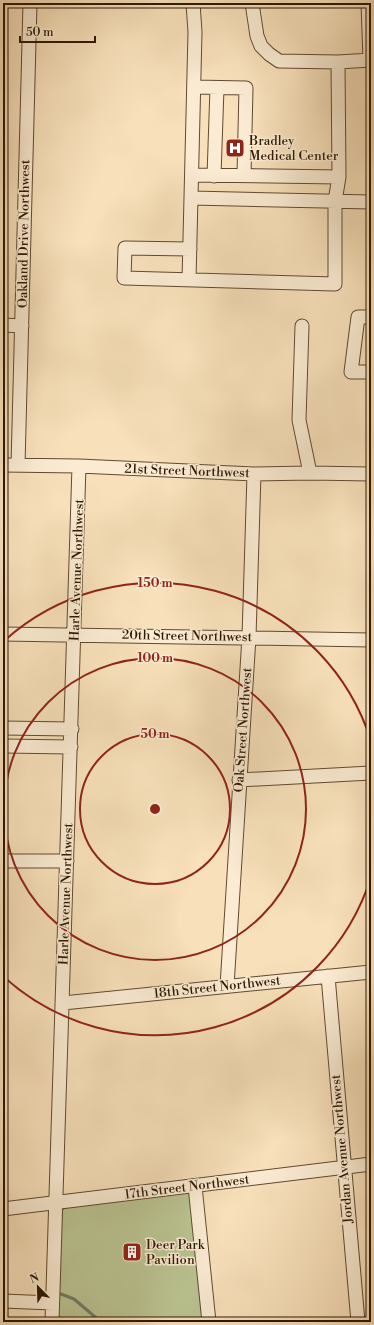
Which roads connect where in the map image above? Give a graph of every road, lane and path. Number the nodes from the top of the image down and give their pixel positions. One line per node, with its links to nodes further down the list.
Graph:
1 (30, 3): 20 (street, Oakland Drive Northwest)
2 (192, 3): 7 (street)
3 (252, 3): 6 (street)
4 (368, 3): 5 (street)
5 (370, 60): 6 (street)
6 (338, 62): 12 (street)
7 (194, 87): 8 (street); 9 (street)
8 (217, 88): 10 (street); 11 (street)
9 (193, 175): 10 (street); 13 (street)
10 (214, 176): 11 (street)
11 (244, 176): 12 (street)
12 (339, 177): 14 (street)
13 (192, 198): 14 (street); 16 (street)
14 (335, 201): 15 (street); 17 (street)
15 (371, 202)
16 (190, 249): 17 (street); 17 (street)
17 (189, 280)
18 (371, 317): 22 (street)
19 (3, 325): 20 (street)
20 (22, 326): 24 (street, Oakland Drive Northwest)
21 (302, 326): 26 (street)
22 (371, 372)
23 (3, 465): 24 (street, 21st Street Northwest)
24 (18, 465): 25 (street, 21st Street Northwest)
25 (80, 466): 27 (street, 21st Street Northwest); 30 (street, Harle Avenue Northwest)
26 (310, 473): 27 (street, 21st Street Northwest); 28 (street, 21st Street Northwest)
27 (254, 474): 31 (street, Oak Street Northwest)
28 (371, 474)
29 (3, 634): 30 (street, 20th Street Northwest)
30 (75, 634): 31 (street, 20th Street Northwest); 34 (street, Harle Avenue Northwest)
31 (249, 637): 32 (street, 20th Street Northwest); 38 (street, Oak Street Northwest)
32 (371, 640)
33 (3, 728): 34 (street)
34 (72, 729): 36 (street, Harle Avenue Northwest)
35 (3, 746): 36 (street)
36 (71, 747): 40 (street, Harle Avenue Northwest)
37 (371, 773): 38 (street)
38 (239, 780): 43 (street, Oak Street Northwest)
39 (3, 861): 40 (street)
40 (67, 861): 44 (street, Harle Avenue Northwest)
41 (371, 972): 42 (street, 18th Street Northwest)
42 (328, 976): 43 (street, 18th Street Northwest); 46 (street, Jordan Avenue Northwest)
43 (227, 986): 44 (street, 18th Street Northwest)
44 (63, 1003): 48 (street, Harle Avenue Northwest)
45 (371, 1164): 46 (street, 17th Street Northwest)
46 (344, 1167): 47 (street, 17th Street Northwest); 54 (street, Jordan Avenue Northwest)
47 (195, 1186): 48 (street, 17th Street Northwest); 53 (street)
48 (57, 1203): 49 (street, 17th Street Northwest); 51 (street, Harle Avenue Northwest)
49 (3, 1209)
50 (3, 1301): 51 (street)
51 (52, 1303): 52 (street, Harle Avenue Northwest)
52 (52, 1322)
53 (209, 1322)
54 (358, 1322)

